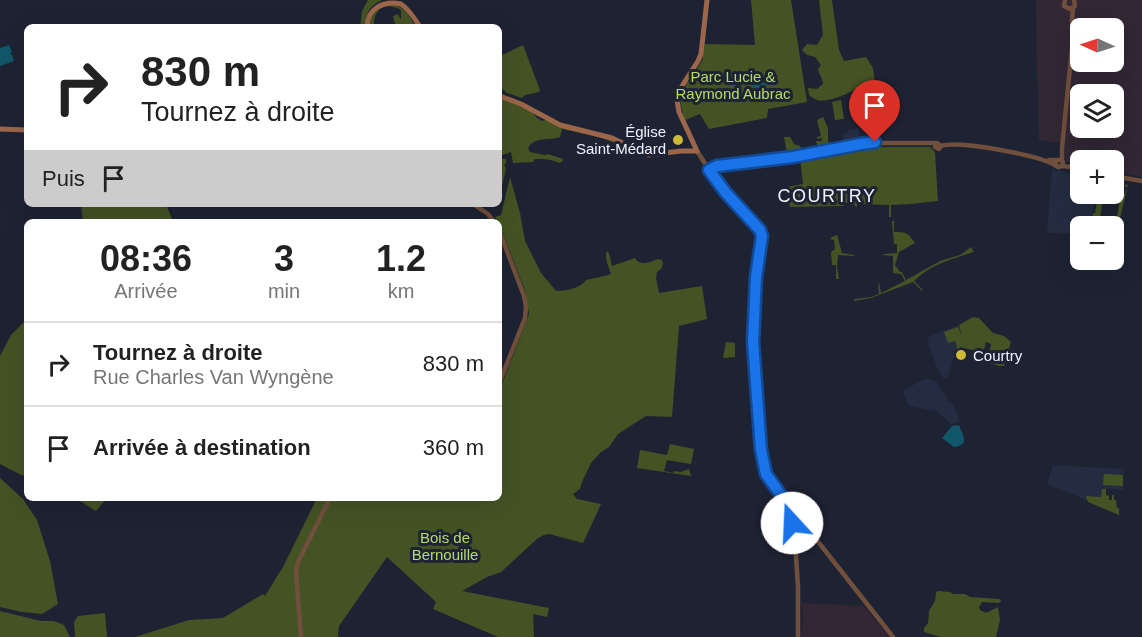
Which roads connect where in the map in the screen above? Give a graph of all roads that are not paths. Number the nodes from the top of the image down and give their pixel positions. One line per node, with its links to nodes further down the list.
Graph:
1 (707, 0): 14 (main road)
2 (1065, 0): 5 (street)
3 (1074, 0): 4 (street)
4 (1074, 8): 5 (street); 7 (street)
5 (1067, 9): 6 (street)
6 (1070, 18)
7 (1073, 18)
8 (367, 24): 9 (main road)
9 (418, 24)
10 (1070, 67): 15 (street)
11 (502, 97): 14 (main road)
12 (0, 129): 13 (main road)
13 (24, 130)
14 (696, 148): 17 (street)
15 (1059, 162): 16 (street); 17 (street)
16 (1070, 166)
17 (709, 170): 24 (street)
18 (1124, 178): 19 (street)
19 (1142, 181)
20 (478, 207): 21 (street)
21 (492, 219)
22 (502, 238): 23 (street)
23 (502, 376)
24 (786, 500): 26 (street); 27 (street)
25 (328, 501): 33 (street)
26 (800, 511): 27 (street); 28 (street)
27 (793, 514): 29 (street)
28 (808, 524): 30 (street); 31 (street)
29 (794, 525): 30 (street); 32 (street)
30 (802, 529): 31 (street); 32 (street)
31 (812, 534): 35 (street)
32 (795, 540): 34 (street)
33 (301, 637)
34 (799, 637)
35 (893, 637)

